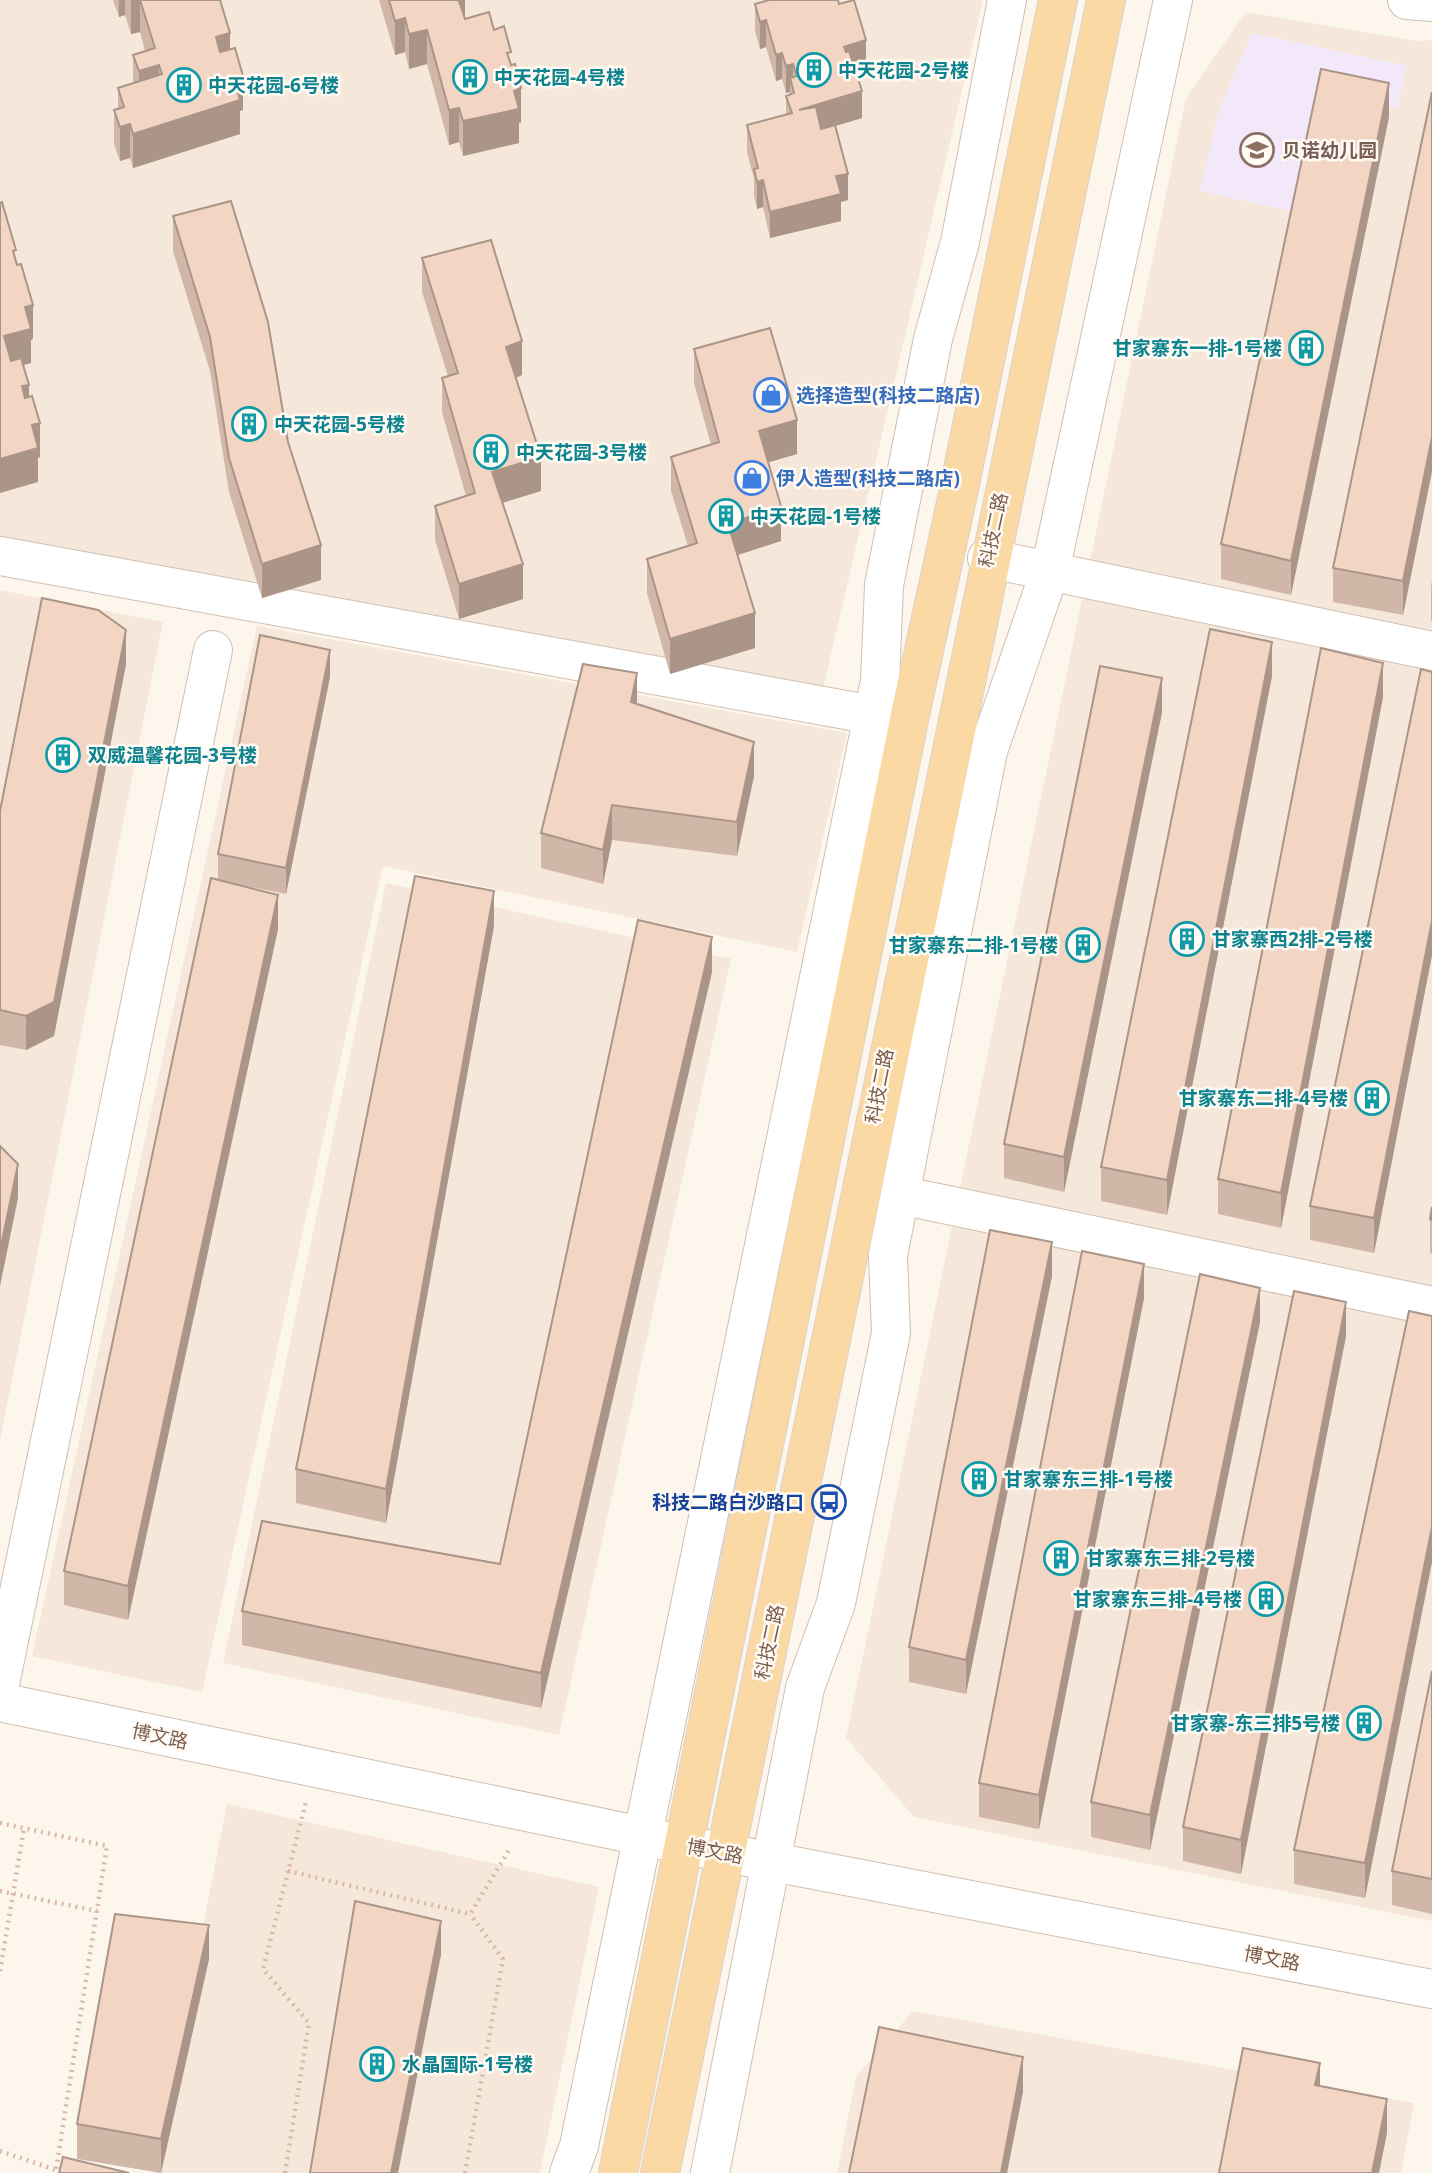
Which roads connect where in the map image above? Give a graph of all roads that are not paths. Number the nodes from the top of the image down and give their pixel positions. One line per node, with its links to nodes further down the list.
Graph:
1 (1007, 0): 12 (street)
2 (1058, 0): 18 (main road, 科技二路)
3 (1106, 0): 8 (main road, 科技二路)
4 (1173, 0): 9 (street)
5 (1407, 0): 6 (street)
6 (1432, 2)
7 (0, 556): 12 (street)
8 (987, 558): 9 (street); 19 (main road, 科技二路)
9 (1050, 571): 11 (street); 13 (street)
10 (213, 650): 15 (street)
11 (1432, 651)
12 (873, 715): 17 (street)
13 (900, 1195): 14 (street); 20 (street)
14 (1432, 1306)
15 (0, 1684)
16 (0, 1702): 17 (street, 博文路)
17 (642, 1836): 18 (street, 博文路); 22 (street)
18 (685, 1845): 19 (street, 博文路); 23 (main road, 科技二路)
19 (725, 1853): 20 (street, 博文路); 24 (main road, 科技二路)
20 (770, 1862): 21 (street, 博文路); 25 (street)
21 (1432, 1989)
22 (569, 2173)
23 (618, 2173)
24 (660, 2173)
25 (710, 2173)

